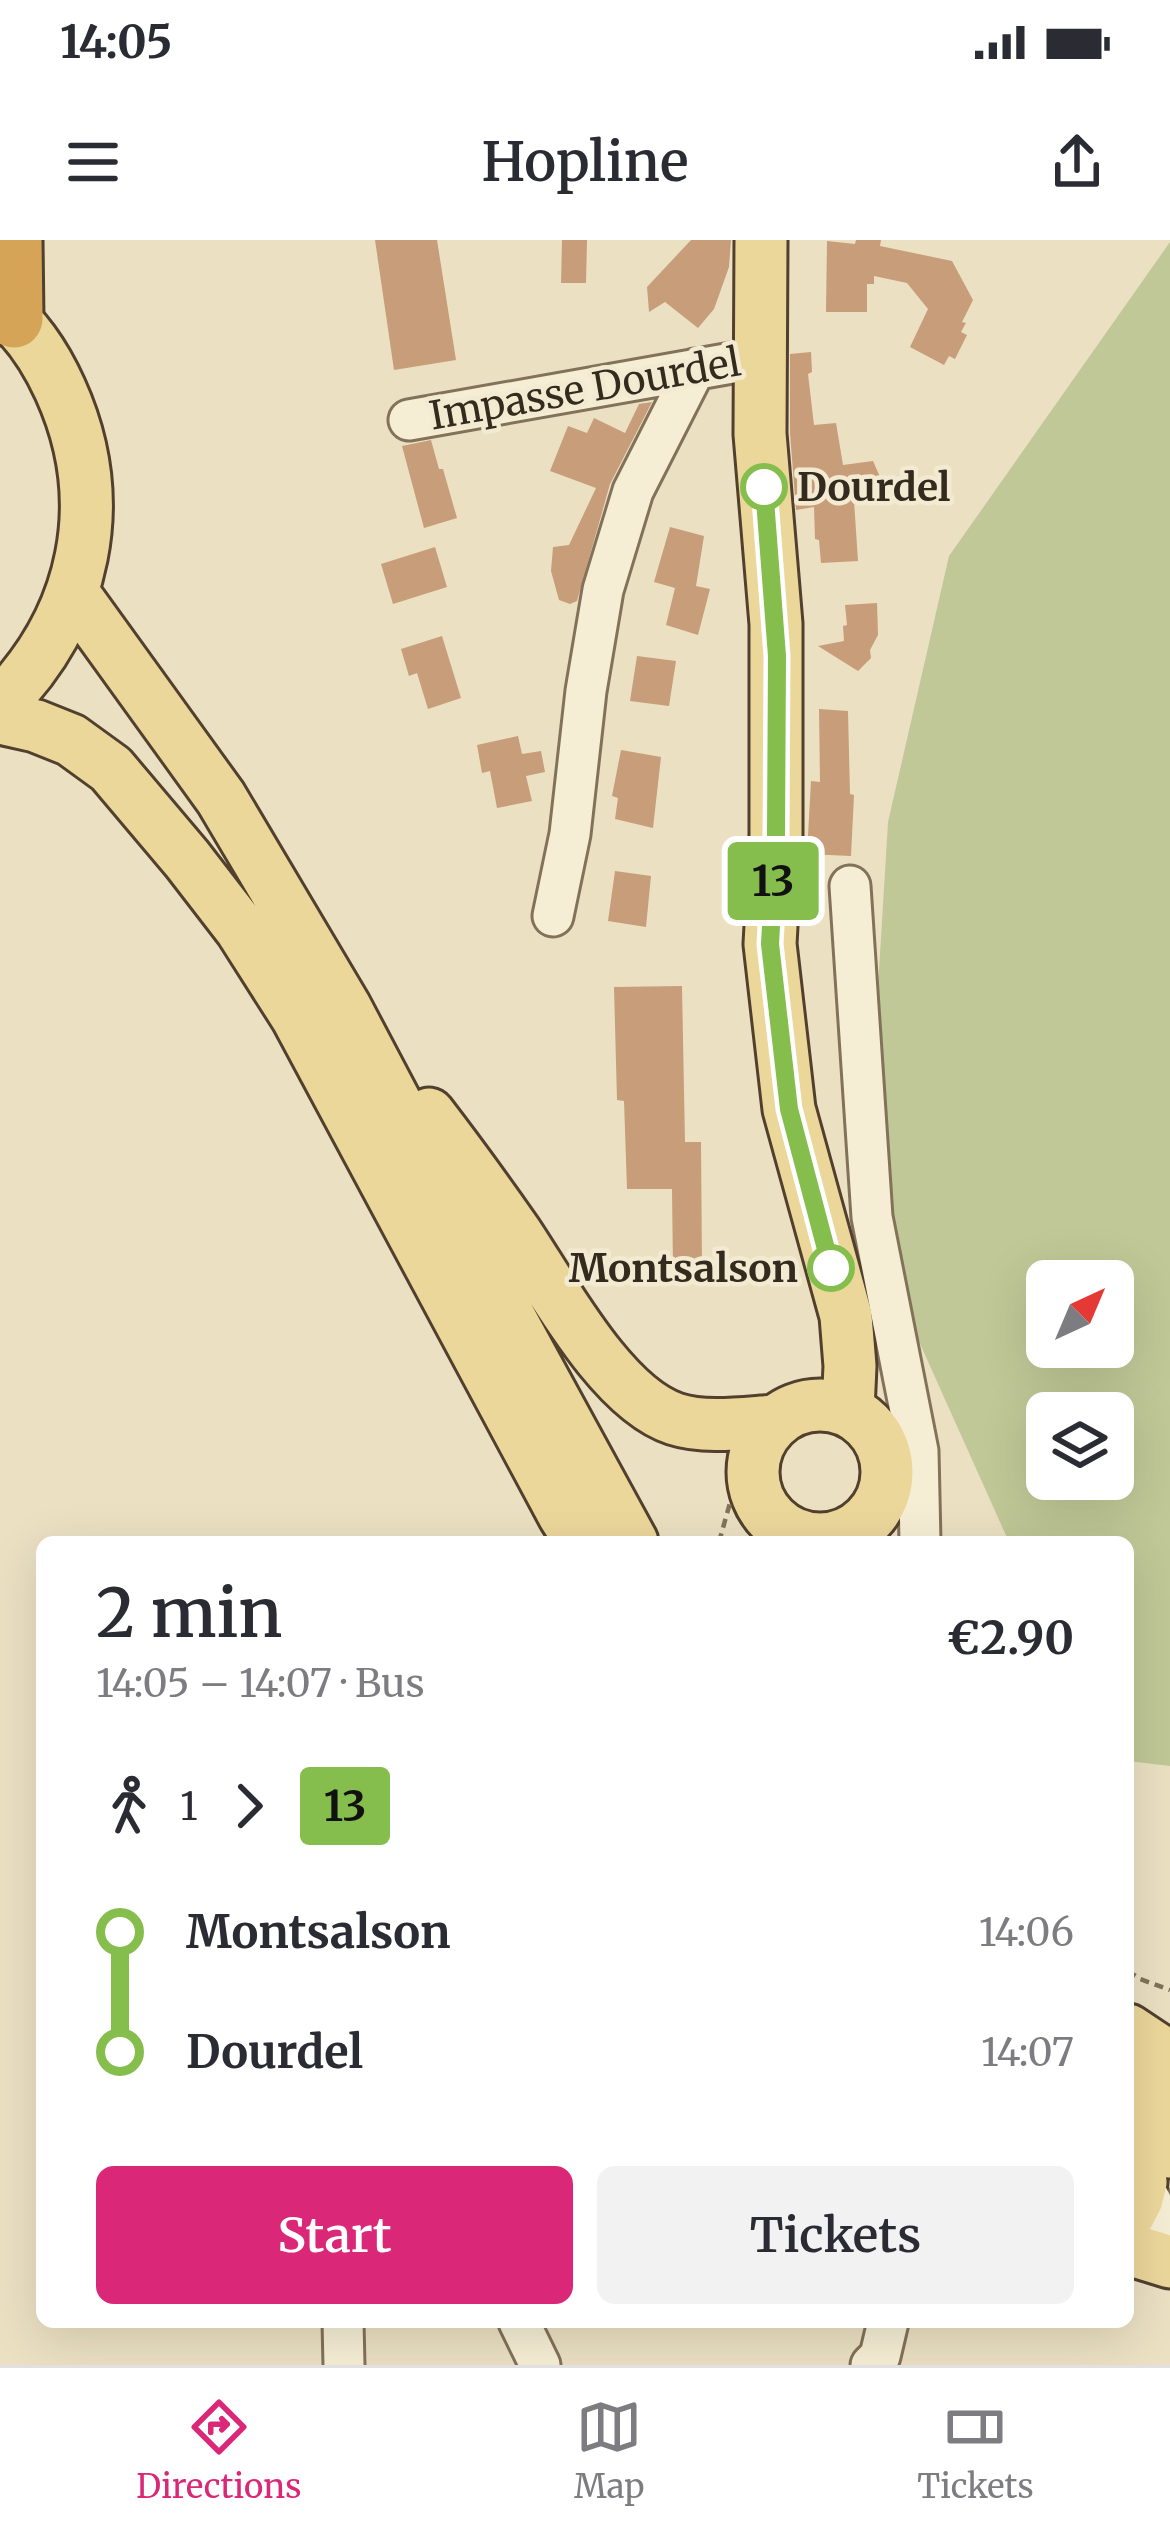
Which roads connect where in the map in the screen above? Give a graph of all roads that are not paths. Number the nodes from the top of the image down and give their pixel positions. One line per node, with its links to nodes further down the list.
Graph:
1 (14, 240): 3 (highway)
2 (761, 240): 4 (main road)
3 (7, 313): 7 (main road)
4 (760, 358): 5 (street, Impasse Dourdel); 13 (main road)
5 (695, 369): 6 (street, Impasse Dourdel); 11 (street)
6 (409, 420)
7 (74, 592): 8 (main road); 12 (main road)
8 (0, 704)
9 (0, 718): 17 (main road)
10 (850, 886): 21 (street)
11 (553, 916)
12 (345, 1007): 15 (main road); 18 (main road)
13 (835, 1284): 14 (main road); 15 (main road)
14 (848, 1410): 15 (main road); 20 (main road)
15 (785, 1415): 16 (main road)
16 (755, 1488): 19 (main road); 20 (main road)
17 (577, 1536)
18 (629, 1536)
19 (742, 1536)
20 (834, 1536)
21 (920, 1536)
22 (1134, 2034): 23 (main road)
23 (1170, 2058)
24 (1134, 2086): 25 (main road)
25 (1170, 2107)
26 (1142, 2177): 27 (street)
27 (1170, 2237)
28 (1134, 2251): 29 (main road)
29 (1170, 2262)
30 (343, 2328): 33 (street)
31 (522, 2328): 34 (street)
32 (887, 2328): 35 (street)
33 (344, 2365)
34 (540, 2365)
35 (872, 2365)

